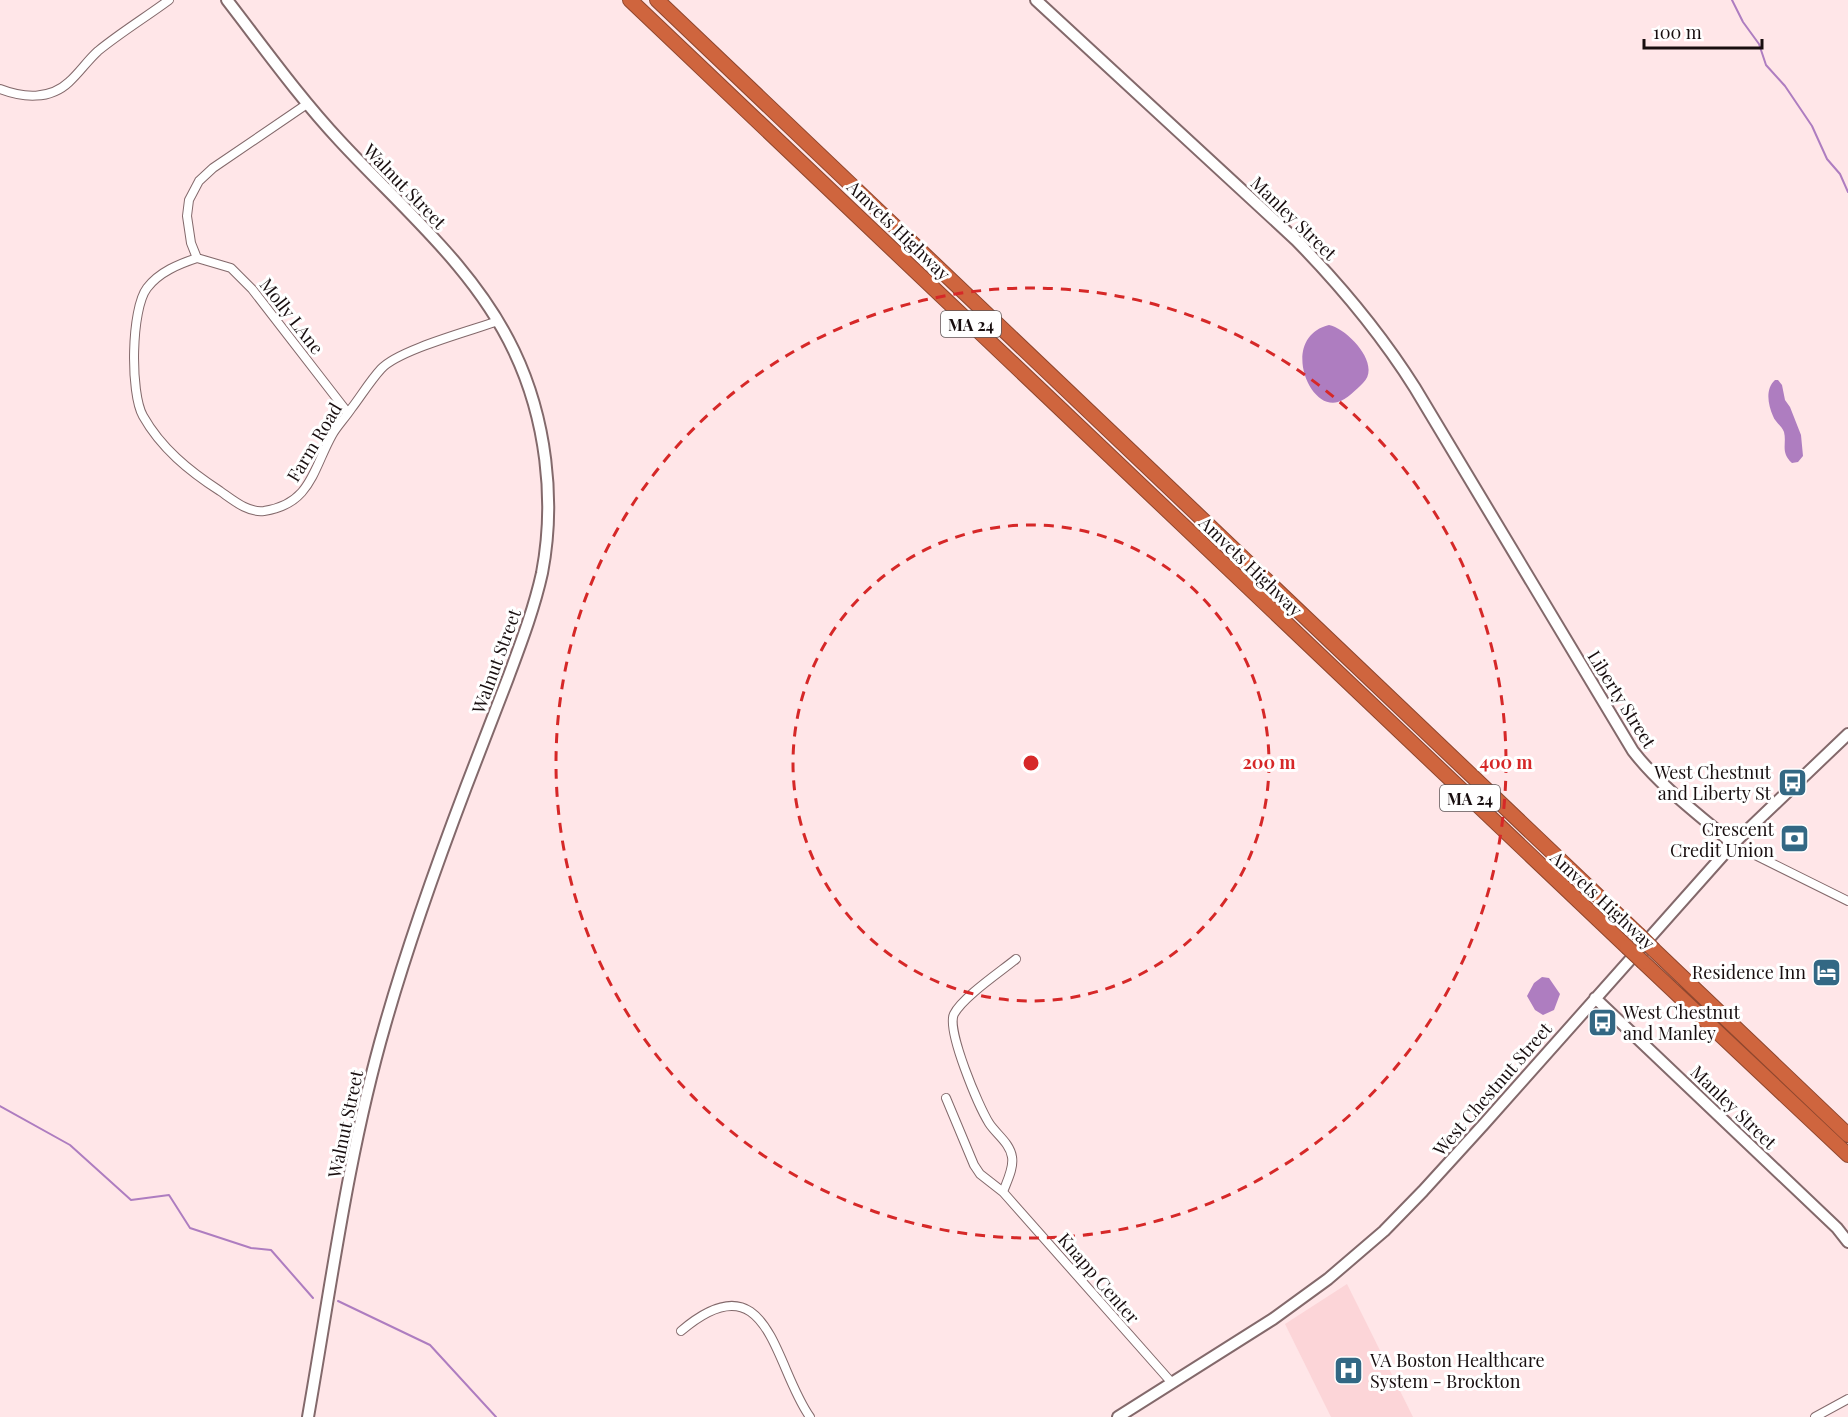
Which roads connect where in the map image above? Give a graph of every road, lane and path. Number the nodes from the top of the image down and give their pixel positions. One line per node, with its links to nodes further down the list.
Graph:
1 (170, 0): 6 (street)
2 (227, 0): 7 (main road, Walnut Street)
3 (630, 0): 19 (highway, Amvets Highway / MA 24, bridge)
4 (657, 0): 18 (highway, Amvets Highway / MA 24, bridge)
5 (1036, 0): 11 (main road, Manley Street)
6 (0, 89)
7 (307, 104): 8 (street); 9 (main road, Walnut Street)
8 (197, 258): 10 (street, Molly LAne); 10 (street, Farm Road)
9 (498, 321): 10 (street, Farm Road); 25 (main road, Walnut Street)
10 (348, 413)
11 (1481, 500): 13 (main road, Liberty Street)
12 (1848, 734): 13 (main road, West Chestnut Street)
13 (1733, 844): 14 (street, Liberty Street); 16 (main road, West Chestnut Street)
14 (1848, 900)
15 (1016, 959): 20 (street)
16 (1595, 998): 21 (main road, Manley Street); 23 (main road, West Chestnut Street)
17 (946, 1098): 20 (street, Knapp Center)
18 (1848, 1135)
19 (1848, 1155)
20 (1004, 1192): 23 (street, Knapp Center)
21 (1848, 1242)
22 (681, 1331): 26 (street)
23 (1172, 1383): 27 (main road, West Chestnut Street)
24 (1848, 1399): 28 (street)
25 (308, 1417)
26 (810, 1417)
27 (1118, 1417)
28 (1815, 1417)

